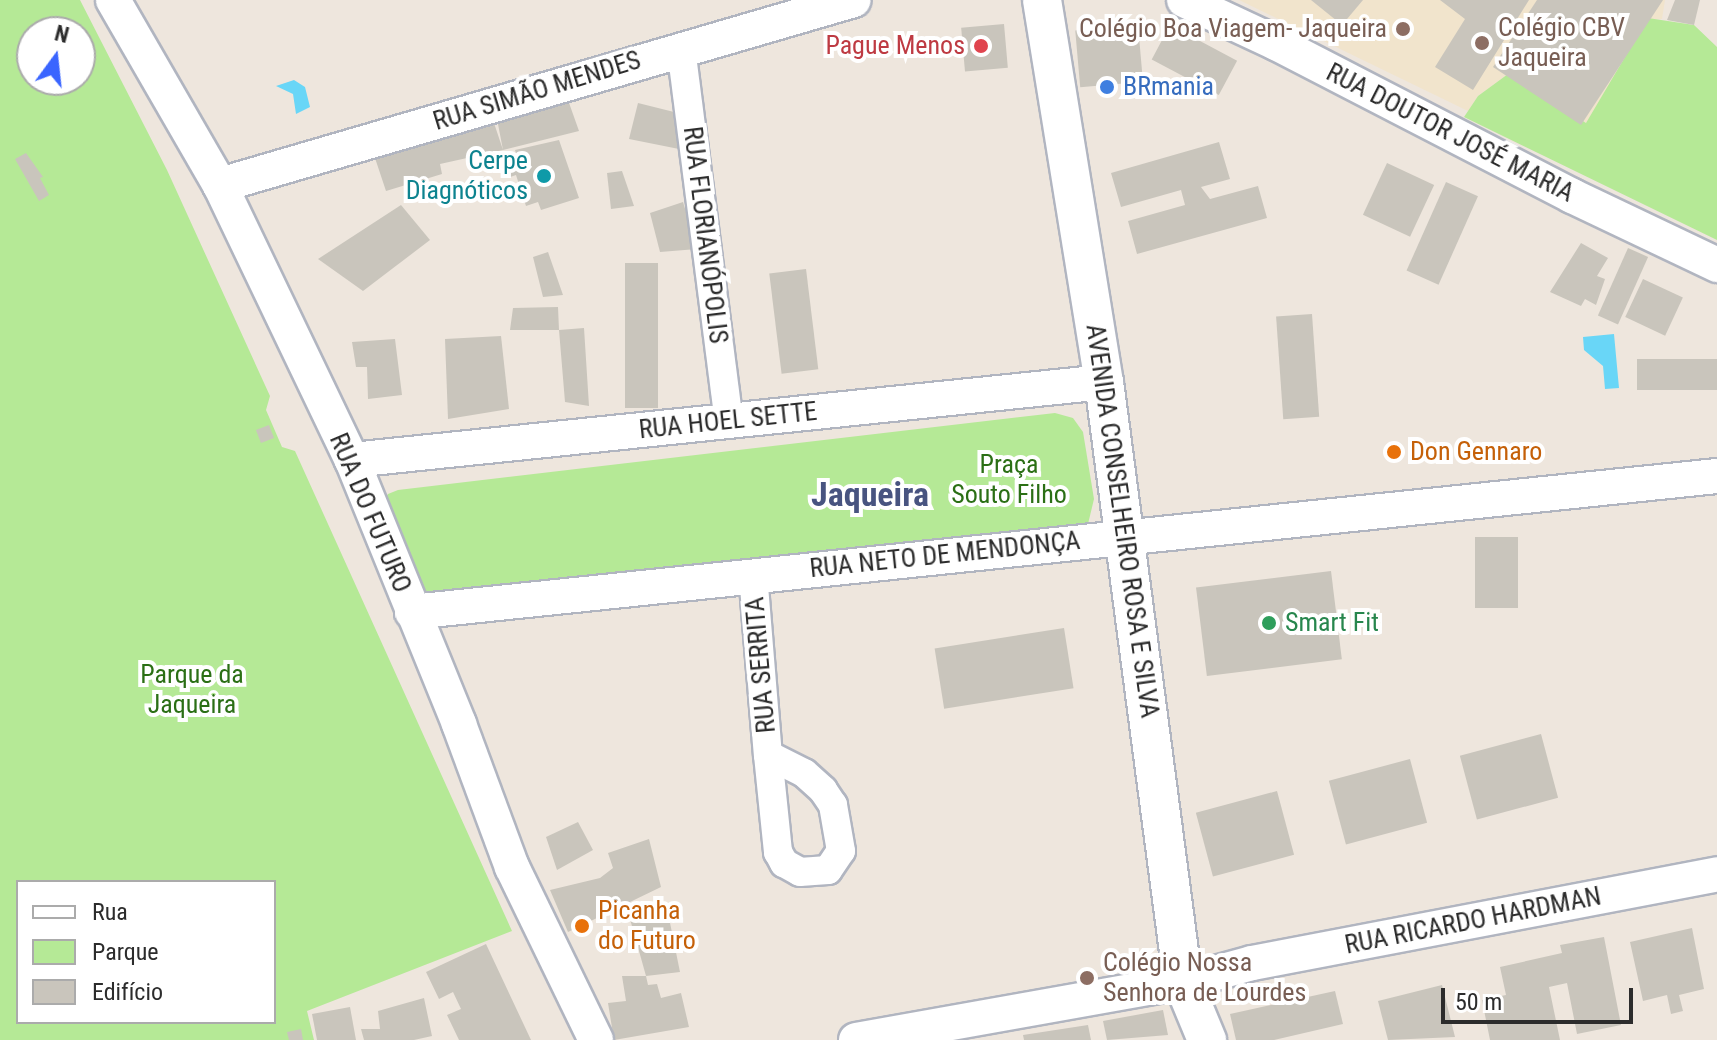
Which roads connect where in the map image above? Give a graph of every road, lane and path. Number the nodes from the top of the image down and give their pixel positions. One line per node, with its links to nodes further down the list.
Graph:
1 (113, 0): 6 (street, RUA DO FUTURO)
2 (854, 0): 5 (street, RUA SIMÃO MENDES)
3 (1042, 0): 8 (main road, AVENIDA CONSELHEIRO ROSA E SILVA)
4 (1184, 0): 7 (street, RUA DOUTOR JOSÉ MARIA)
5 (681, 48): 6 (street, RUA SIMÃO MENDES); 9 (street, RUA FLORIANÓPOLIS)
6 (220, 185): 10 (street, RUA DO FUTURO)
7 (1717, 265)
8 (1104, 382): 9 (street, RUA HOEL SETTE); 12 (main road, AVENIDA CONSELHEIRO ROSA E SILVA)
9 (729, 421): 10 (street, RUA HOEL SETTE)
10 (352, 460): 14 (street, RUA DO FUTURO)
11 (1717, 476): 12 (street, RUA NETO DE MENDONÇA)
12 (1126, 537): 13 (street, RUA NETO DE MENDONÇA); 17 (main road, AVENIDA CONSELHEIRO ROSA E SILVA)
13 (753, 574): 14 (street, RUA NETO DE MENDONÇA); 15 (street, RUA SERRITA)
14 (412, 612): 18 (street, RUA DO FUTURO)
15 (768, 755)
16 (1717, 874): 17 (street, RUA RICARDO HARDMAN)
17 (1183, 982): 19 (street, RUA RICARDO HARDMAN); 20 (main road, AVENIDA CONSELHEIRO ROSA E SILVA)
18 (596, 1040)
19 (856, 1040)
20 (1207, 1040)

